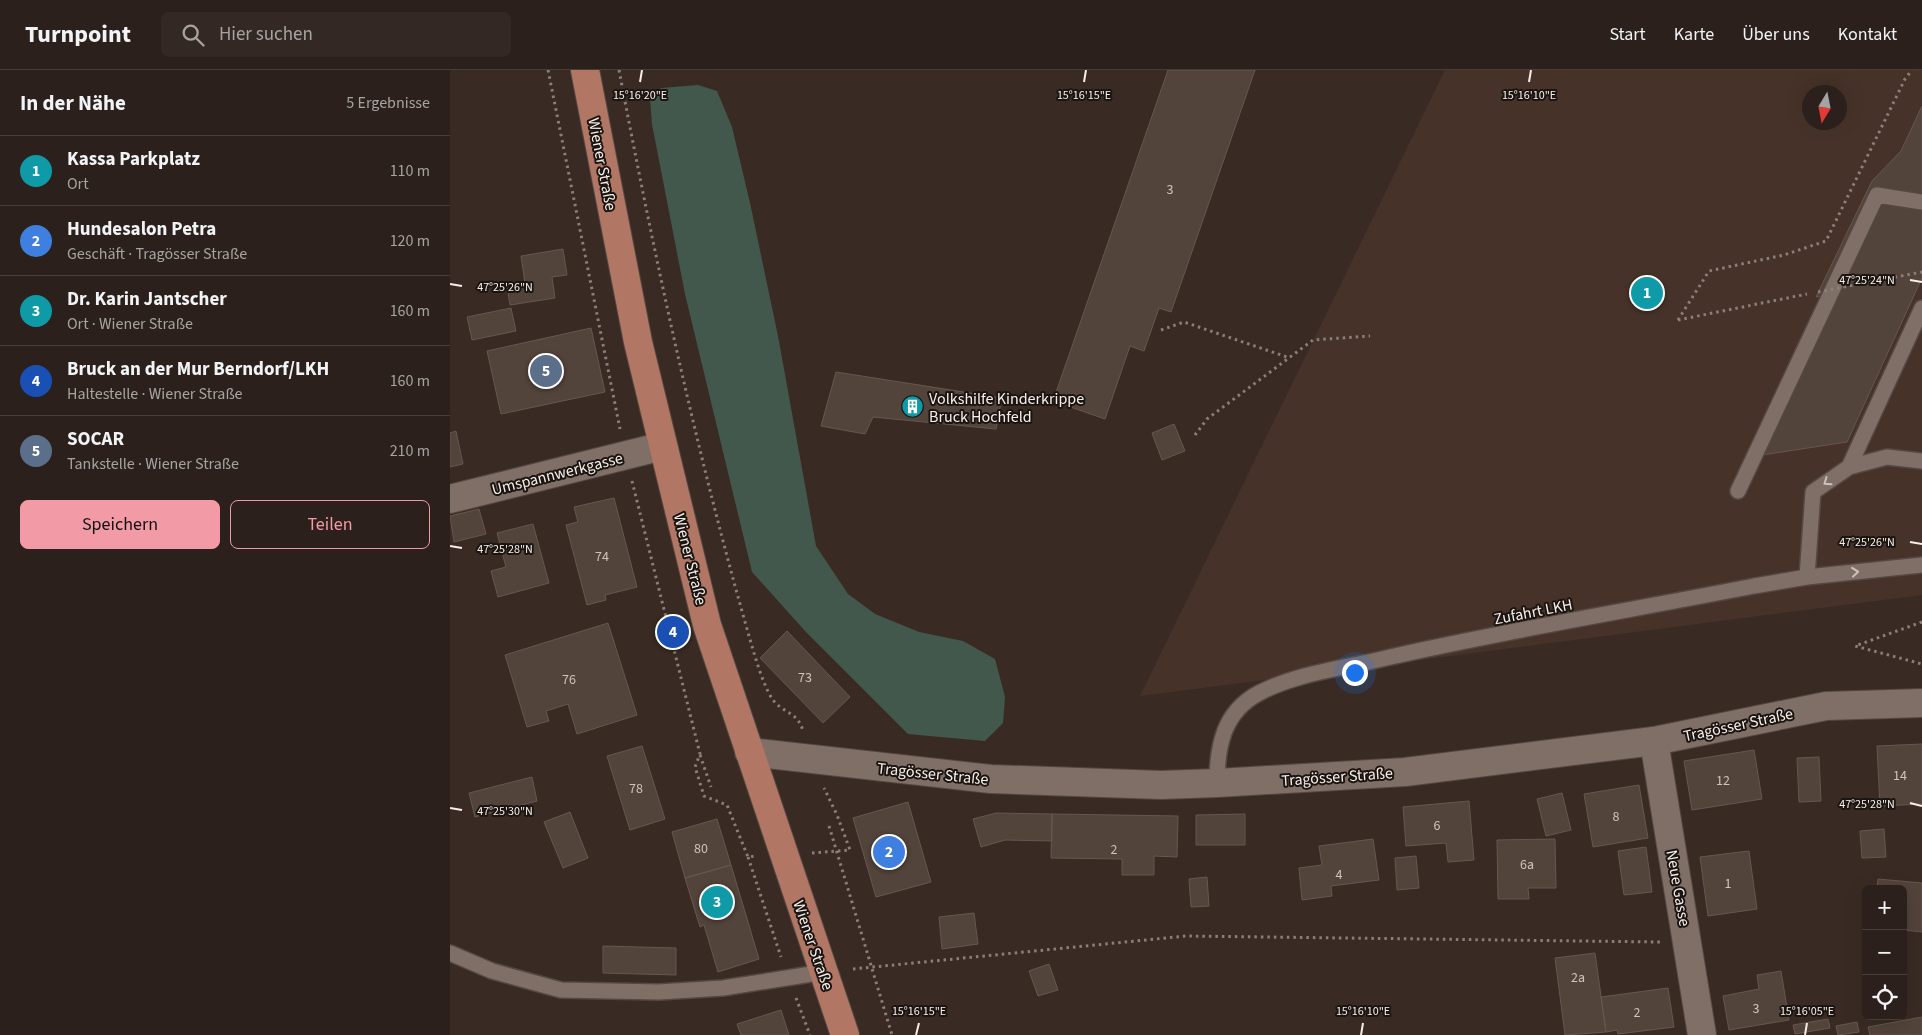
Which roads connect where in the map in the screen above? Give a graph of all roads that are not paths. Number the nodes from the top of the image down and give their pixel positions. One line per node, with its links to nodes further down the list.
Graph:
1 (585, 70): 4 (main road, Wiener Straße)
2 (1922, 202): 7 (lane)
3 (1922, 308): 6 (lane)
4 (663, 446): 8 (main road, Umspannwerkgasse); 13 (main road, Wiener Straße)
5 (1922, 461): 6 (lane)
6 (1849, 467): 10 (lane, one-way to 10)
7 (1738, 492)
8 (450, 499)
9 (1922, 565): 10 (lane, Zufahrt LKH, one-way to 9)
10 (1806, 577): 14 (lane, Zufahrt LKH)
11 (1922, 702): 12 (main road, Tragösser Straße)
12 (1654, 741): 14 (main road, Tragösser Straße); 18 (main road, Neue Gasse)
13 (748, 752): 14 (main road, Tragösser Straße); 16 (main road, Wiener Straße)
14 (1217, 784)
15 (450, 953): 16 (lane)
16 (824, 972): 17 (main road, Wiener Straße)
17 (845, 1035)
18 (1702, 1035)

